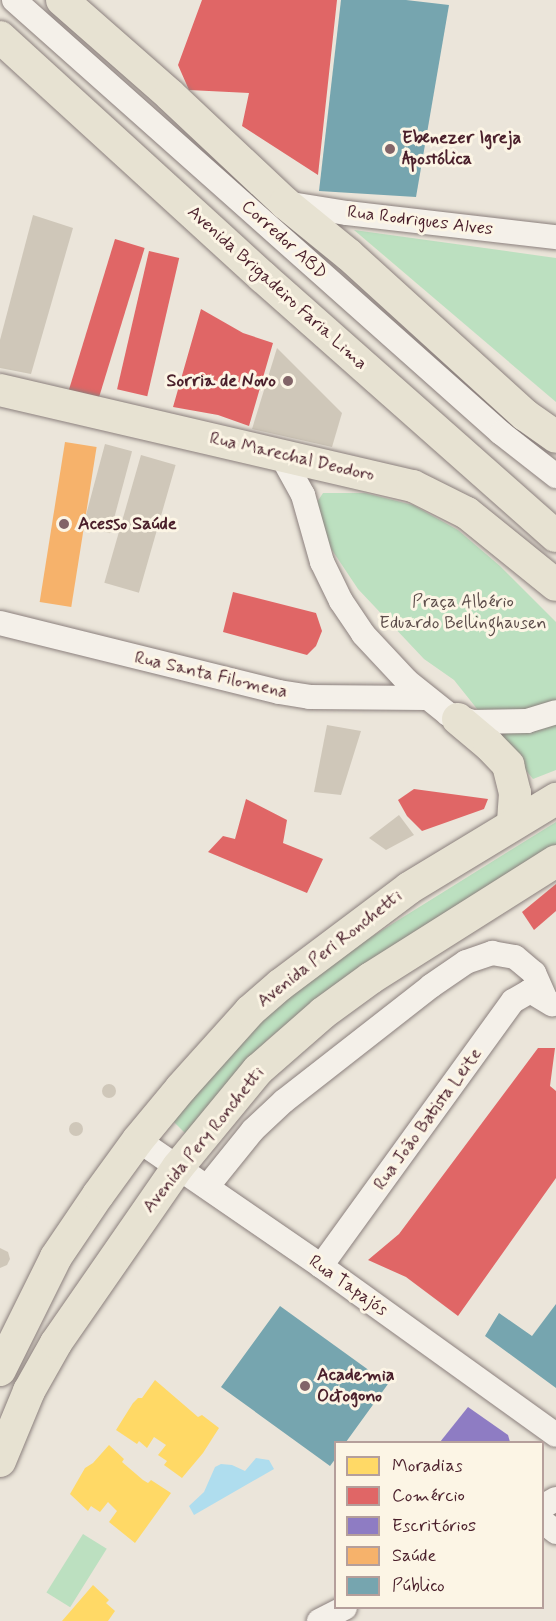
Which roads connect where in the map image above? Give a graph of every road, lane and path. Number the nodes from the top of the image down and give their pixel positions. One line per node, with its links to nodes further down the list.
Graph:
1 (14, 0): 9 (street, Corredor ABD)
2 (62, 0): 4 (main road)
3 (0, 37): 10 (main road, Avenida Brigadeiro Faria Lima)
4 (285, 203): 5 (street, Rua Rodrigues Alves); 7 (main road)
5 (556, 237)
6 (0, 390): 8 (main road, Rua Marechal Deodoro)
7 (556, 438)
8 (281, 456): 11 (main road, Rua Marechal Deodoro); 13 (street)
9 (556, 476)
10 (556, 536)
11 (556, 585)
12 (0, 623): 13 (street, Rua Santa Filomena)
13 (426, 698): 15 (street)
14 (556, 712): 15 (street)
15 (458, 719): 17 (main road)
16 (556, 799): 17 (main road, Avenida Peri Ronchetti)
17 (513, 823): 20 (main road, Avenida Peri Ronchetti)
18 (556, 861): 21 (main road, Avenida Pery Ronchetti)
19 (550, 1003): 22 (street); 23 (street, Rua João Batista Leite)
20 (138, 1140): 21 (street, Rua Tapajós); 24 (main road)
21 (178, 1167): 22 (street, Rua Tapajós); 26 (main road, Avenida Pery Ronchetti)
22 (207, 1187): 23 (street, Rua Tapajós)
23 (321, 1266): 25 (street, Rua Tapajós)
24 (0, 1370)
25 (556, 1435)
26 (0, 1461)
27 (544, 1522): 28 (street)
28 (556, 1532)
29 (343, 1609): 30 (street)
30 (319, 1621)

